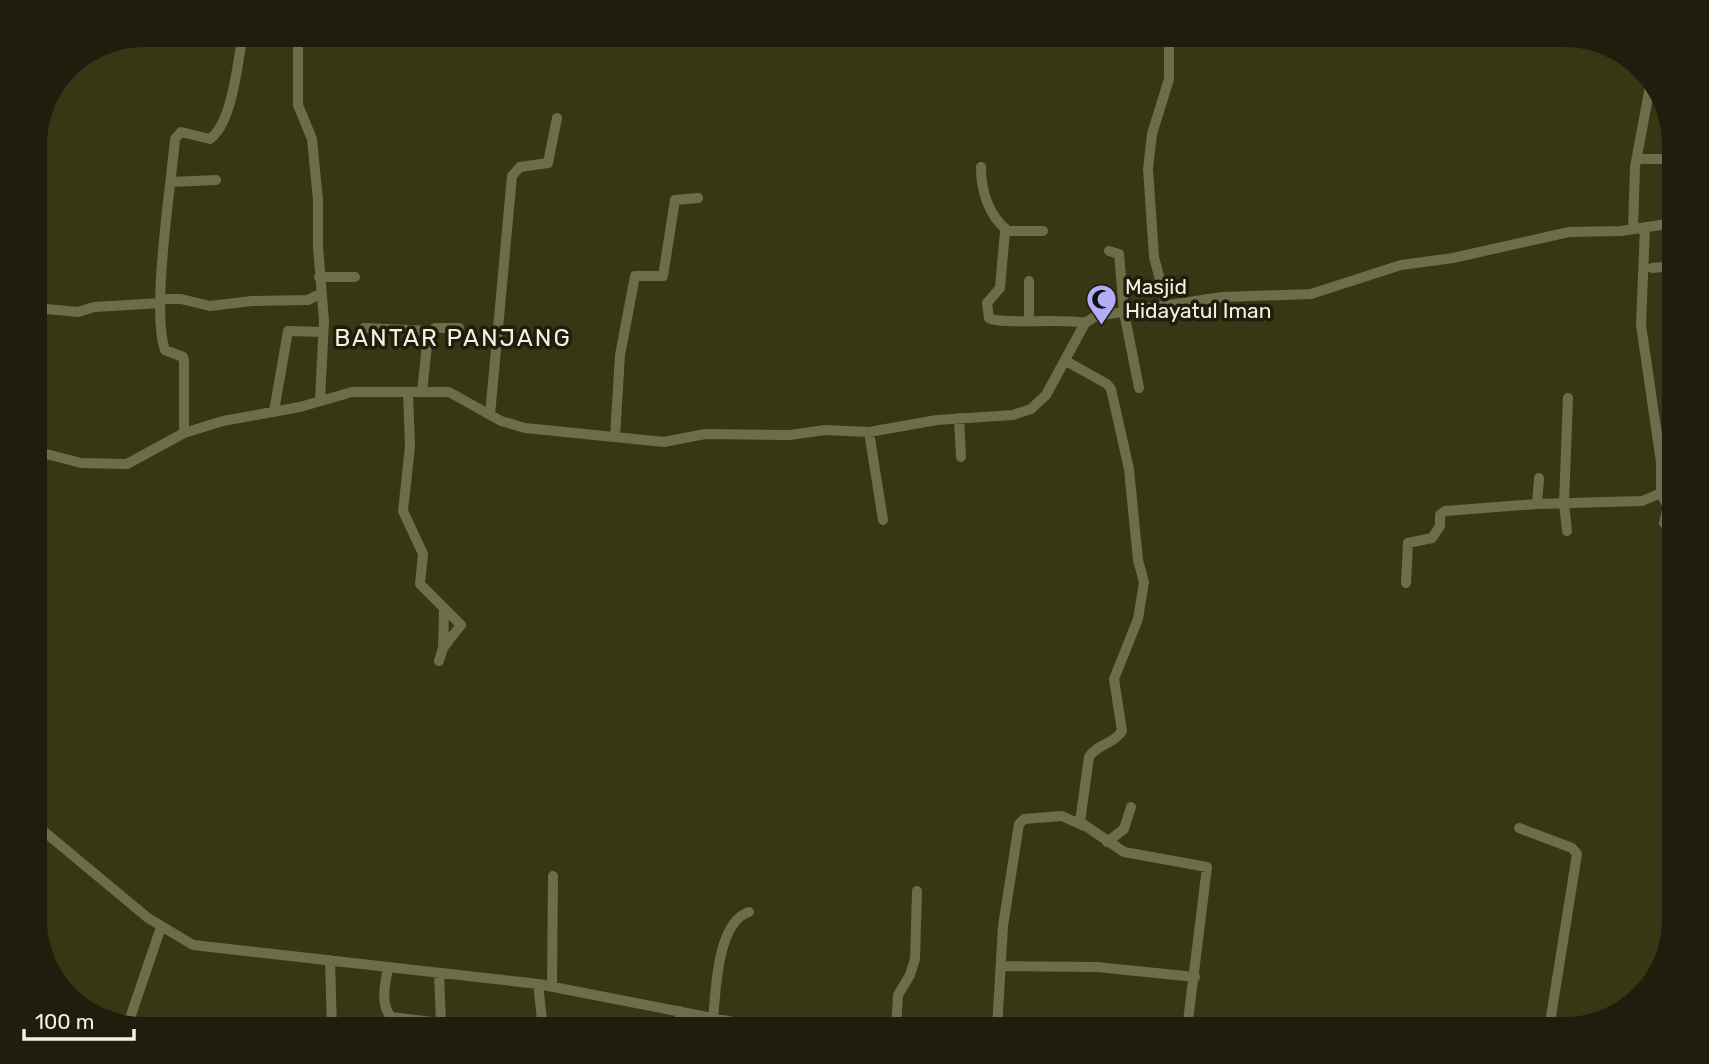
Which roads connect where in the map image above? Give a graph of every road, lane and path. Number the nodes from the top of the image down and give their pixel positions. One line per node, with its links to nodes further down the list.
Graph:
1 (241, 47): 10 (street)
2 (298, 47): 20 (street)
3 (1170, 47): 25 (street)
4 (1648, 95): 6 (street)
5 (557, 118): 41 (street)
6 (1637, 159): 7 (street); 14 (street)
7 (1662, 159)
8 (981, 167): 15 (street)
9 (216, 180): 10 (street)
10 (172, 182): 24 (street)
11 (698, 198): 45 (street)
12 (1662, 224): 13 (street)
13 (1645, 226): 14 (street); 49 (street)
14 (1633, 229): 25 (street)
15 (1007, 230): 16 (street); 28 (street)
16 (1043, 231)
17 (1109, 251): 27 (street)
18 (1662, 267): 19 (street)
19 (1652, 268)
20 (319, 277): 21 (street); 23 (street)
21 (355, 277)
22 (1029, 281): 28 (street)
23 (321, 293): 24 (street); 33 (street)
24 (161, 301): 26 (street); 44 (street)
25 (1166, 303): 27 (street)
26 (47, 309)
27 (1124, 312): 29 (street); 35 (street)
28 (1029, 319): 29 (street)
29 (1085, 323): 34 (street)
30 (364, 328): 32 (street)
31 (459, 328): 32 (street)
32 (432, 331): 37 (street)
33 (322, 332): 39 (street); 40 (street)
34 (1066, 361): 42 (street); 59 (street)
35 (1139, 388)
36 (408, 392): 37 (street); 39 (street); 55 (street)
37 (422, 392): 41 (street)
38 (1568, 398): 50 (street)
39 (320, 400): 40 (street)
40 (274, 411): 44 (street)
41 (490, 415): 45 (street)
42 (958, 418): 43 (street); 47 (street)
43 (869, 432): 45 (street); 52 (street)
44 (184, 433): 46 (street)
45 (614, 438)
46 (47, 454)
47 (961, 457)
48 (1539, 478): 51 (street)
49 (1661, 493): 50 (street)
50 (1564, 503): 51 (street); 53 (street)
51 (1537, 504): 54 (street)
52 (884, 520)
53 (1567, 531)
54 (1406, 583)
55 (444, 611): 56 (street); 56 (street)
56 (443, 648): 57 (street)
57 (439, 661)
58 (1131, 807): 62 (street)
59 (1084, 827): 62 (street); 68 (street)
60 (1519, 828): 86 (street)
61 (47, 834): 66 (street)
62 (1107, 842): 71 (street)
63 (553, 876): 73 (street)
64 (917, 891): 83 (street)
65 (749, 912): 82 (street)
66 (161, 927): 67 (street); 75 (street)
67 (330, 960): 69 (street); 76 (street)
68 (1002, 966): 71 (street); 84 (street)
69 (388, 968): 70 (street); 77 (street)
70 (439, 974): 72 (street); 78 (street)
71 (1195, 977): 85 (street)
72 (538, 984): 73 (street); 79 (street)
73 (552, 986): 74 (street)
74 (680, 1011): 80 (street); 81 (street)
75 (131, 1016)
76 (332, 1017)
77 (391, 1017)
78 (441, 1017)
79 (542, 1017)
80 (680, 1017)
81 (705, 1017)
82 (713, 1017)
83 (897, 1017)
84 (998, 1017)
85 (1189, 1017)
86 (1551, 1017)

